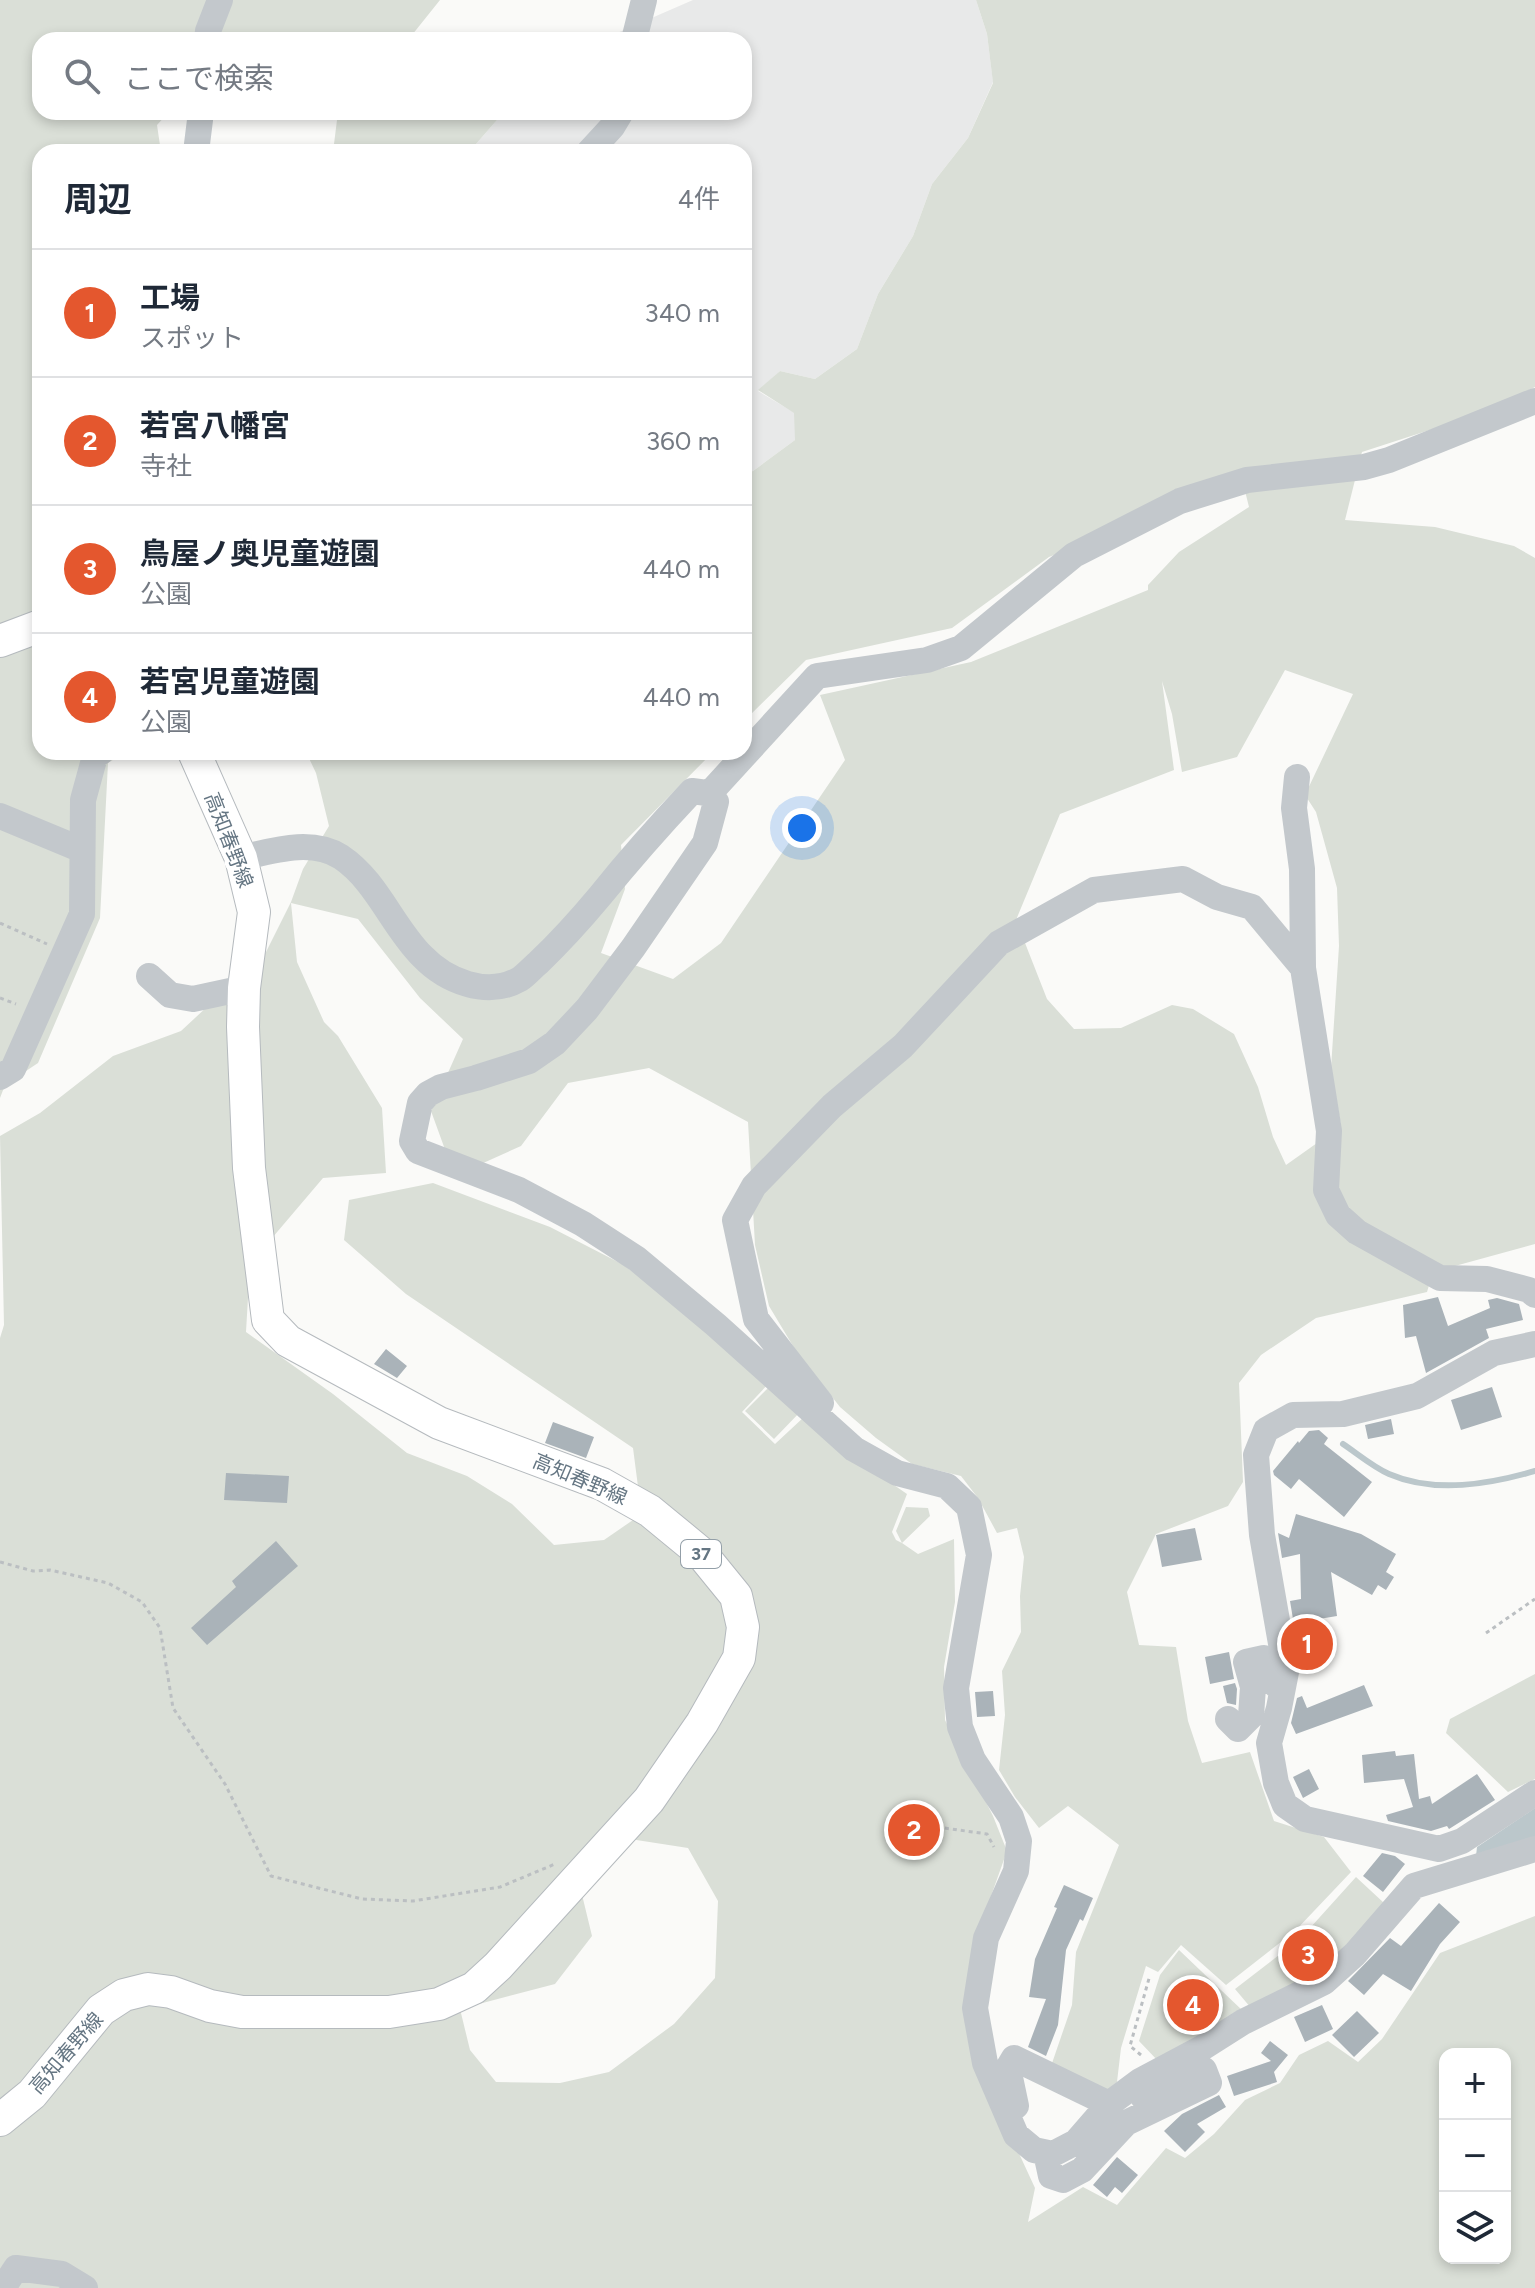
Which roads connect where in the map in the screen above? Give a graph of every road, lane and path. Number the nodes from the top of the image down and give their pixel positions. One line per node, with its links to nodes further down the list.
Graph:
1 (220, 0): 3 (street)
2 (644, 0): 4 (street)
3 (208, 32)
4 (636, 32)
5 (200, 120): 7 (street)
6 (616, 120): 8 (street)
7 (197, 144)
8 (596, 144)
9 (1535, 401): 12 (street)
10 (32, 629): 11 (main road)
11 (0, 641)
12 (752, 747)
13 (94, 760): 19 (street)
14 (198, 760): 20 (main road, 高知春野線 / 37)
15 (740, 760): 17 (street)
16 (1297, 777): 23 (street)
17 (709, 794): 20 (street); 29 (street)
18 (0, 816): 19 (street)
19 (82, 850): 22 (street)
20 (241, 858): 25 (main road, 高知春野線 / 37)
21 (0, 923): 22 (path)
22 (65, 952): 26 (street)
23 (1303, 968): 27 (street); 29 (street)
24 (149, 976): 25 (street)
25 (244, 988): 43 (main road, 高知春野線 / 37)
26 (0, 1077)
27 (1535, 1295)
28 (1535, 1344): 33 (street)
29 (897, 1473): 38 (street)
30 (0, 1562): 39 (path)
31 (1535, 1599): 32 (path)
32 (1486, 1633)
33 (1282, 1691): 34 (street); 35 (street)
34 (1228, 1719)
35 (1535, 1793)
36 (937, 1827): 38 (path)
37 (1535, 1849): 41 (street)
38 (1013, 1877): 44 (street)
39 (500, 1887)
40 (1150, 1975): 41 (path)
41 (1160, 2070): 42 (street)
42 (1113, 2102): 44 (street); 44 (street); 44 (street)
43 (0, 2120)
44 (1036, 2148)
45 (3, 2288): 46 (street)
46 (85, 2288)

